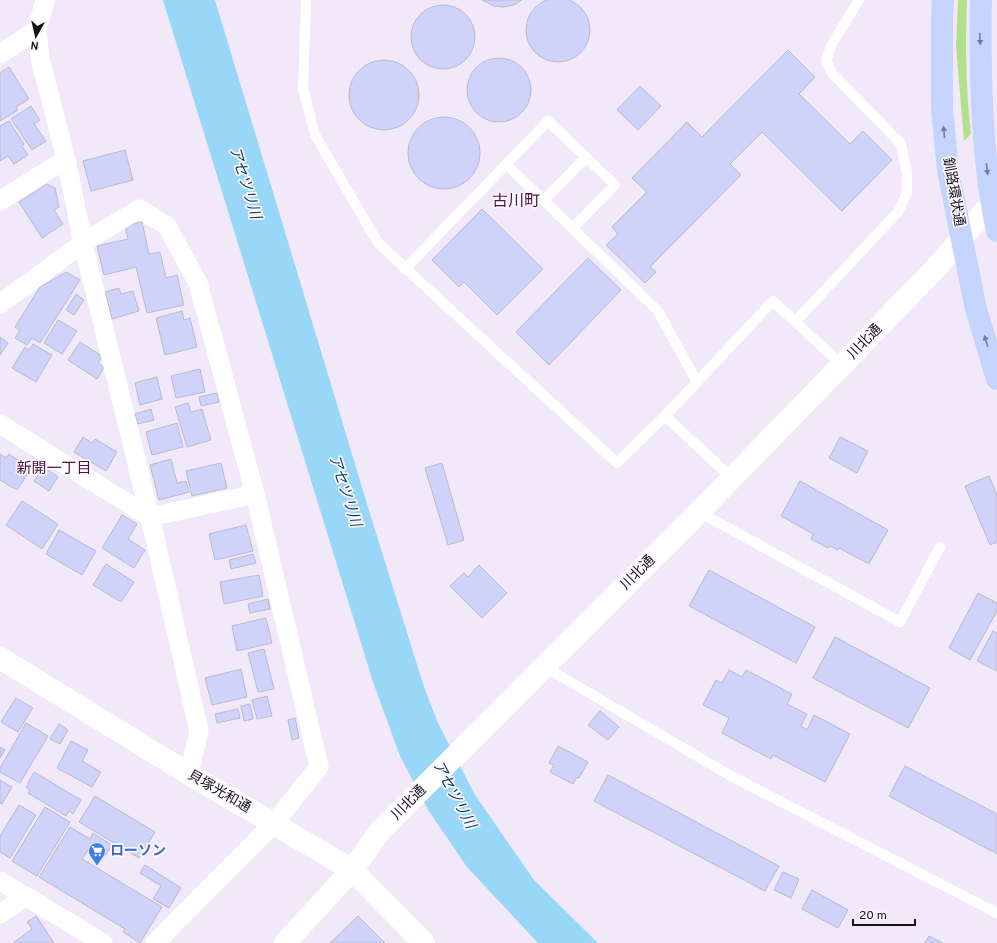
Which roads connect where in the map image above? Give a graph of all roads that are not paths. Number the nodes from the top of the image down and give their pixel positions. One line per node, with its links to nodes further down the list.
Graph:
1 (45, 0): 6 (street)
2 (306, 0): 18 (lane)
3 (859, 0): 20 (lane)
4 (943, 0): 16 (highway, 釧路環状通, one-way to 4)
5 (981, 0): 12 (highway, one-way to 12)
6 (37, 30): 7 (street); 9 (street)
7 (0, 54)
8 (586, 157): 10 (lane); 11 (lane); 14 (lane)
9 (66, 159): 13 (street); 17 (street)
10 (506, 164): 11 (lane); 18 (lane)
11 (544, 200): 14 (lane)
12 (994, 200): 15 (highway); 16 (street, 川北通)
13 (0, 201)
14 (573, 228): 23 (lane)
15 (997, 231)
16 (961, 240): 21 (street, 川北通); 22 (highway, 釧路環状通, one-way to 16)
17 (83, 243): 19 (street); 27 (street); 29 (street)
18 (405, 269): 24 (lane)
19 (0, 304)
20 (796, 321): 21 (lane); 23 (lane)
21 (842, 365): 26 (street, 川北通)
22 (997, 379)
23 (697, 382): 24 (lane)
24 (665, 416): 26 (lane)
25 (0, 424): 29 (street)
26 (732, 478): 28 (street, 川北通)
27 (255, 494): 29 (street); 34 (street)
28 (699, 512): 30 (lane); 32 (street, 川北通)
29 (150, 517): 33 (street)
30 (940, 547)
31 (0, 658): 33 (street, 貝塚光和通)
32 (545, 667): 35 (street, 川北通); 38 (lane)
33 (189, 774): 34 (street, 貝塚光和通)
34 (274, 824): 35 (street, 貝塚光和通); 41 (street)
35 (352, 870): 42 (street, 川北通); 43 (street, 貝塚光和通)
36 (0, 881): 37 (street)
37 (26, 896): 39 (street); 40 (street)
38 (997, 913)
39 (0, 914)
40 (103, 943)
41 (155, 943)
42 (284, 943)
43 (424, 943)

